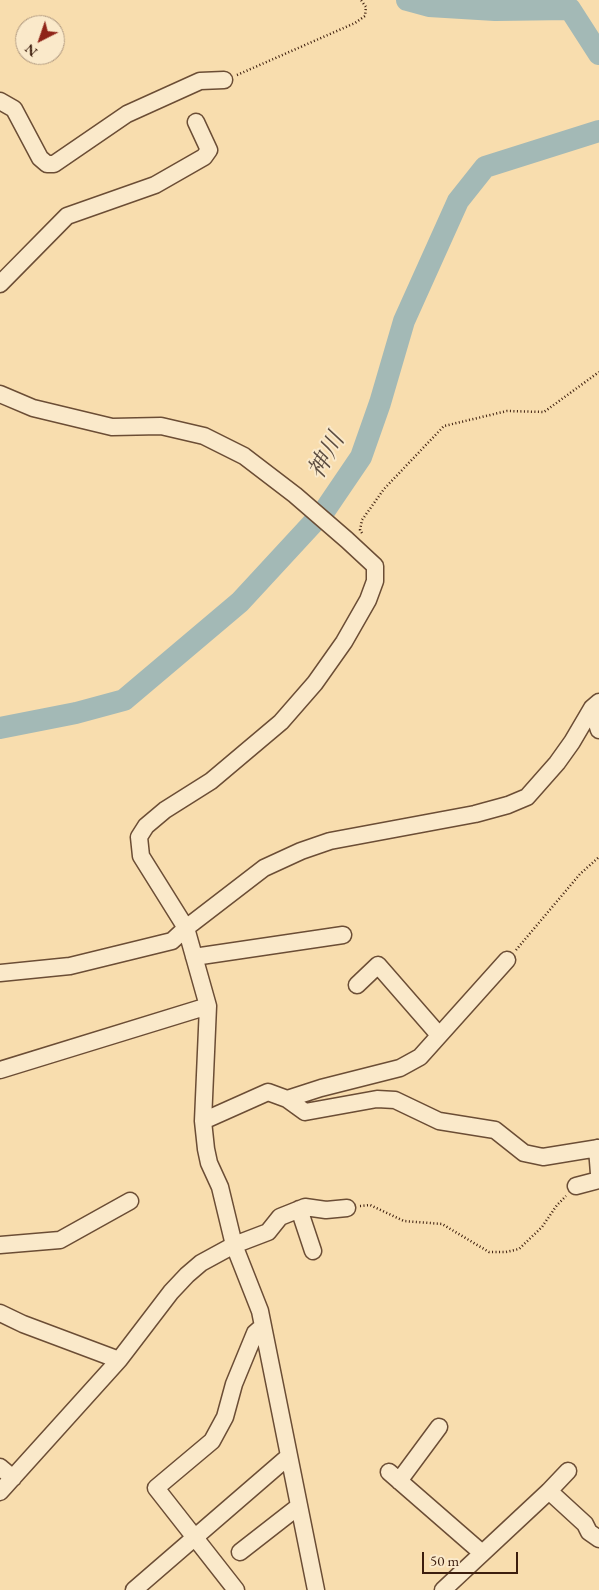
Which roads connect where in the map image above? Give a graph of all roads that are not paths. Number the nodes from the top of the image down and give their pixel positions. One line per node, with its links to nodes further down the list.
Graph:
1 (224, 80): 2 (street)
2 (0, 101)
3 (196, 122): 4 (street)
4 (0, 284)
5 (0, 394): 8 (street)
6 (595, 705): 7 (street); 8 (street)
7 (599, 730)
8 (186, 928): 10 (street); 12 (street)
9 (343, 935): 10 (street)
10 (194, 957): 14 (street)
11 (507, 960): 15 (street)
12 (0, 973)
13 (357, 985): 15 (street)
14 (208, 1006): 16 (street); 18 (street)
15 (438, 1035): 17 (street)
16 (0, 1070)
17 (287, 1098): 18 (street); 19 (street)
18 (203, 1122): 27 (street)
19 (598, 1148): 20 (street)
20 (599, 1174)
21 (599, 1180): 22 (street)
22 (576, 1186)
23 (130, 1201): 26 (street)
24 (347, 1208): 25 (street)
25 (299, 1209): 27 (street); 28 (street)
26 (0, 1245)
27 (234, 1245): 30 (street); 31 (street)
28 (312, 1251)
29 (0, 1313): 31 (street)
30 (263, 1326): 33 (street); 40 (street)
31 (120, 1360): 36 (street)
32 (439, 1427): 43 (street)
33 (290, 1456): 39 (street); 40 (street)
34 (0, 1467): 36 (street)
35 (568, 1472): 37 (street)
36 (13, 1478): 38 (street)
37 (549, 1491): 41 (street); 43 (street)
38 (0, 1492)
39 (299, 1506): 42 (street); 46 (street)
40 (195, 1537): 44 (street); 45 (street)
41 (599, 1539)
42 (240, 1552)
43 (482, 1553): 47 (street)
44 (139, 1588)
45 (236, 1590)
46 (316, 1590)
47 (443, 1590)

